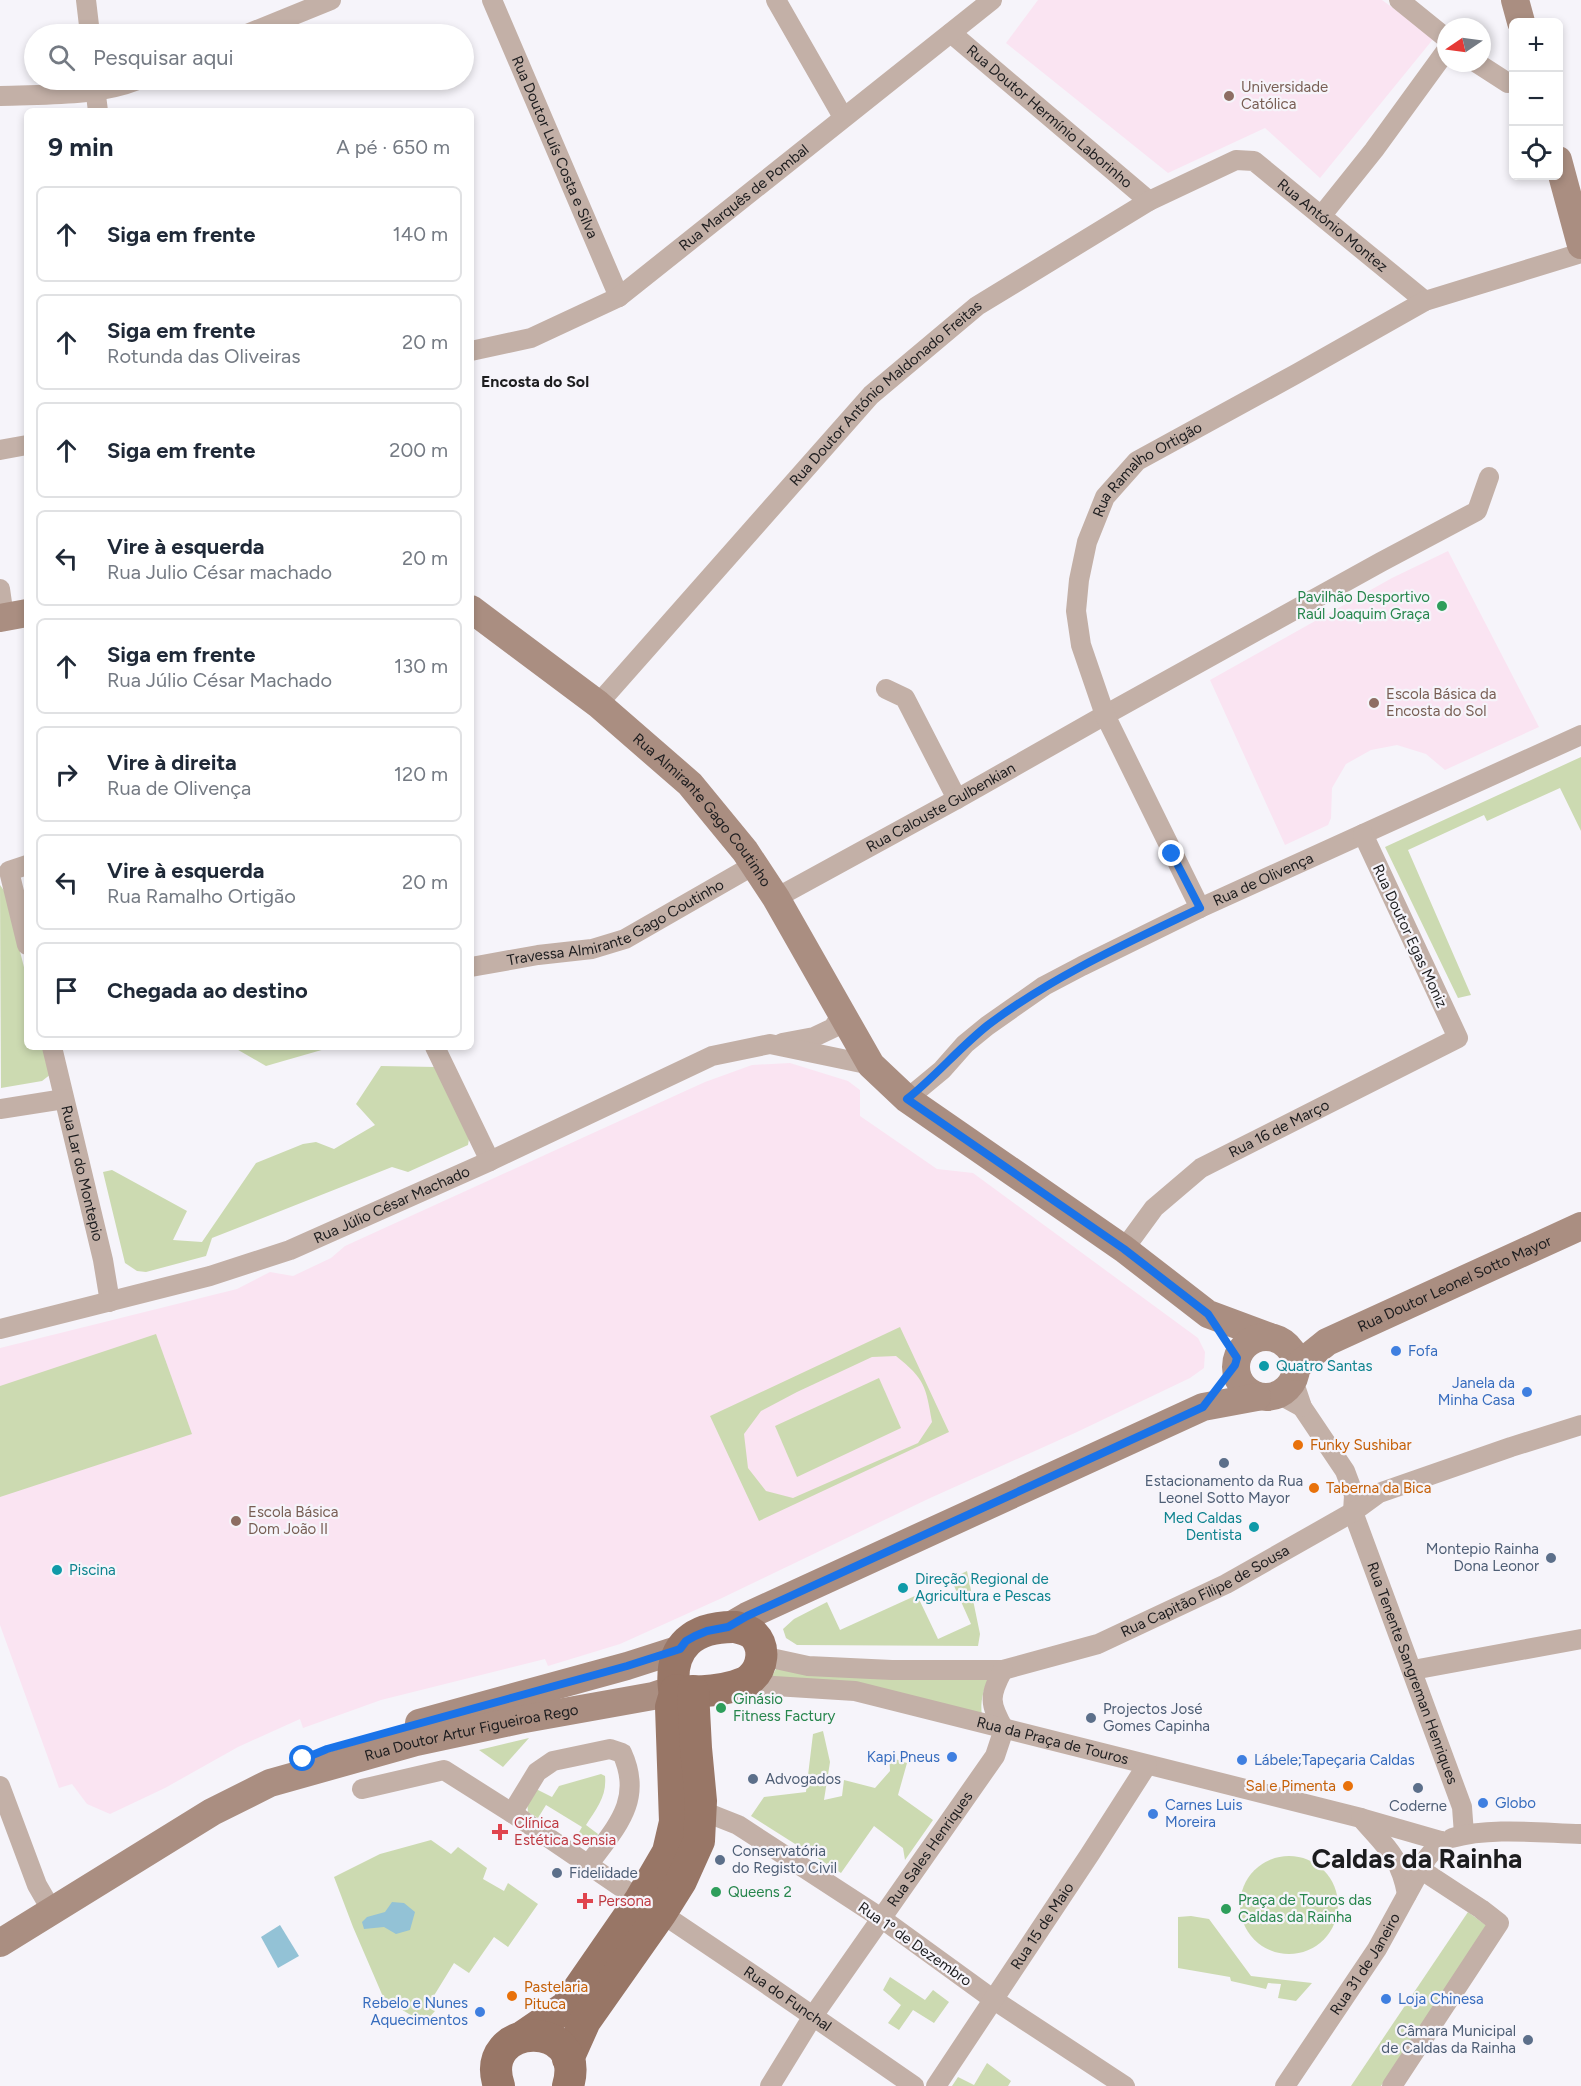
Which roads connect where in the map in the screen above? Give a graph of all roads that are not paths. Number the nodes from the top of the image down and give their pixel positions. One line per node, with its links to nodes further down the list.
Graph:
1 (86, 0): 9 (street)
2 (331, 0): 10 (street)
3 (492, 0): 25 (street, Rua Doutor Luís Costa e Silva)
4 (776, 0): 18 (street)
5 (992, 0): 12 (street, Rua Marquês de Pombal)
6 (1399, 0): 11 (street)
7 (1515, 0): 8 (main road)
8 (1520, 18)
9 (89, 24)
10 (272, 24)
11 (1437, 31)
12 (951, 33): 18 (street, Rua Marquês de Pombal); 21 (street, Rua Doutor Hermínio Laborinho)
13 (1437, 63): 22 (street)
14 (1491, 72): 15 (street)
15 (1509, 83)
16 (96, 94): 17 (street)
17 (0, 96)
18 (843, 117): 25 (street, Rua Marquês de Pombal)
19 (1236, 160): 21 (street, Rua Doutor António Maldonado Freitas); 22 (street, Rua António Montez)
20 (1563, 178): 23 (main road)
21 (1149, 201): 35 (street, Rua Doutor António Maldonado Freitas)
22 (1322, 215): 26 (street, Rua António Montez)
23 (1581, 245)
24 (1581, 253): 26 (street, Rua Ramalho Ortigão)
25 (619, 297): 27 (street, Rua Marquês de Pombal)
26 (1425, 301): 36 (street, Rua Ramalho Ortigão)
27 (474, 350)
28 (24, 446): 29 (street)
29 (0, 450)
30 (1489, 477): 36 (street, Rua Calouste Gulbenkian)
31 (0, 589): 33 (street)
32 (474, 611): 35 (main road, Rua Almirante Gago Coutinho)
33 (10, 616)
34 (886, 689): 38 (street)
35 (598, 705): 40 (main road, Rua Almirante Gago Coutinho)
36 (1105, 715): 38 (street, Rua Calouste Gulbenkian); 43 (street, Rua Ramalho Ortigão)
37 (1581, 735): 39 (street, Rua de Olivença)
38 (957, 799): 42 (street, Rua Calouste Gulbenkian)
39 (1363, 834): 43 (street, Rua de Olivença); 47 (street, Rua Doutor Egas Moniz)
40 (754, 865): 42 (main road, Rua Almirante Gago Coutinho); 45 (street, Travessa Almirante Gago Coutinho)
41 (12, 870): 44 (street)
42 (776, 898): 46 (main road, Rua Almirante Gago Coutinho)
43 (1200, 908): 53 (street, Rua de Olivença)
44 (24, 930)
45 (474, 966)
46 (842, 1014): 48 (street, Rua Júlio César Machado); 51 (main road, Rua Almirante Gago Coutinho)
47 (1458, 1038): 57 (street, Rua 16 de Março)
48 (770, 1044): 51 (street, Rua Júlio César Machado); 55 (street, Rua Júlio César Machado)
49 (53, 1050): 52 (street, Rua Lar do Montepio)
50 (436, 1050): 55 (street)
51 (871, 1065): 53 (main road)
52 (64, 1099): 54 (street); 58 (street, Rua Lar do Montepio)
53 (907, 1099): 57 (main road)
54 (0, 1109)
55 (490, 1161): 58 (street, Rua Júlio César Machado)
56 (1581, 1226): 62 (main road, Rua Doutor Leonel Sotto Mayor)
57 (1124, 1249): 59 (main road)
58 (110, 1302): 60 (street, Rua Júlio César Machado)
59 (1208, 1314): 61 (main road); 63 (main road)
60 (0, 1329)
61 (1276, 1339): 62 (main road, Rua Doutor Leonel Sotto Mayor); 63 (main road); 64 (main road)
62 (1327, 1342): 64 (main road, Rua Doutor Leonel Sotto Mayor)
63 (1236, 1361): 64 (main road); 65 (main road, Rua Doutor Leonel Sotto Mayor)
64 (1285, 1389): 65 (main road, Rua Doutor Leonel Sotto Mayor); 67 (street, Rua Tenente Sangreman Henriques)
65 (1203, 1407): 68 (main road, Rua Doutor Leonel Sotto Mayor)
66 (1581, 1425): 67 (street, Rua Capitão Filipe de Sousa)
67 (1353, 1512): 73 (street, Rua Capitão Filipe de Sousa); 74 (street, Rua Tenente Sangreman Henriques)
68 (791, 1597): 69 (main road, Rua Doutor Leonel Sotto Mayor); 72 (main road, Rua Doutor Leonel Sotto Mayor)
69 (728, 1627): 71 (main road); 72 (main road)
70 (1581, 1640): 74 (street)
71 (680, 1649): 76 (main road); 79 (main road, Rua Doutor Artur Figueiroa Rego)
72 (760, 1649): 73 (street, Rua Capitão Filipe de Sousa); 75 (main road)
73 (1003, 1670): 77 (street)
74 (1413, 1670): 85 (street, Rua Tenente Sangreman Henriques)
75 (742, 1684): 76 (main road); 77 (street, Rua da Praça de Touros)
76 (681, 1690): 79 (main road, Rua Doutor Artur Figueiroa Rego); 82 (main road); 91 (main road)
77 (1004, 1729): 78 (street, Rua da Praça de Touros); 93 (street, Rua Sales Henriques)
78 (1147, 1765): 84 (street, Rua da Praça de Touros); 95 (street, Rua 15 de Maio)
79 (270, 1783): 92 (main road, Rua Doutor Artur Figueiroa Rego)
80 (0, 1786): 92 (street)
81 (362, 1789): 83 (street, Rua do Funchal)
82 (700, 1810): 91 (main road); 93 (street, Rua 1º de Dezembro)
83 (512, 1813): 88 (street, Rua do Funchal); 88 (street)
84 (1361, 1818): 87 (street, Rua da Praça de Touros); 90 (street)
85 (1464, 1834): 86 (street); 87 (street)
86 (1581, 1834)
87 (1441, 1841): 89 (street, Rua 31 de Janeiro)
88 (589, 1864): 91 (street, Rua do Funchal)
89 (1420, 1869): 90 (street, Rua 31 de Janeiro); 105 (street)
90 (1407, 1894): 104 (street, Rua 31 de Janeiro)
91 (650, 1907): 96 (street, Rua do Funchal); 97 (main road); 98 (main road)
92 (52, 1911): 94 (main road, Rua Doutor Artur Figueiroa Rego)
93 (880, 1918): 95 (street, Rua 1º de Dezembro); 96 (street, Rua Sales Henriques)
94 (0, 1943)
95 (994, 2000): 102 (street, Rua 15 de Maio); 103 (street, Rua 1º de Dezembro)
96 (813, 2016): 100 (street, Rua Sales Henriques); 101 (street, Rua do Funchal)
97 (525, 2035): 98 (main road); 99 (main road)
98 (572, 2077)
99 (497, 2084)
100 (770, 2086)
101 (914, 2086)
102 (936, 2086)
103 (1125, 2086)
104 (1284, 2086)
105 (1392, 2086)

